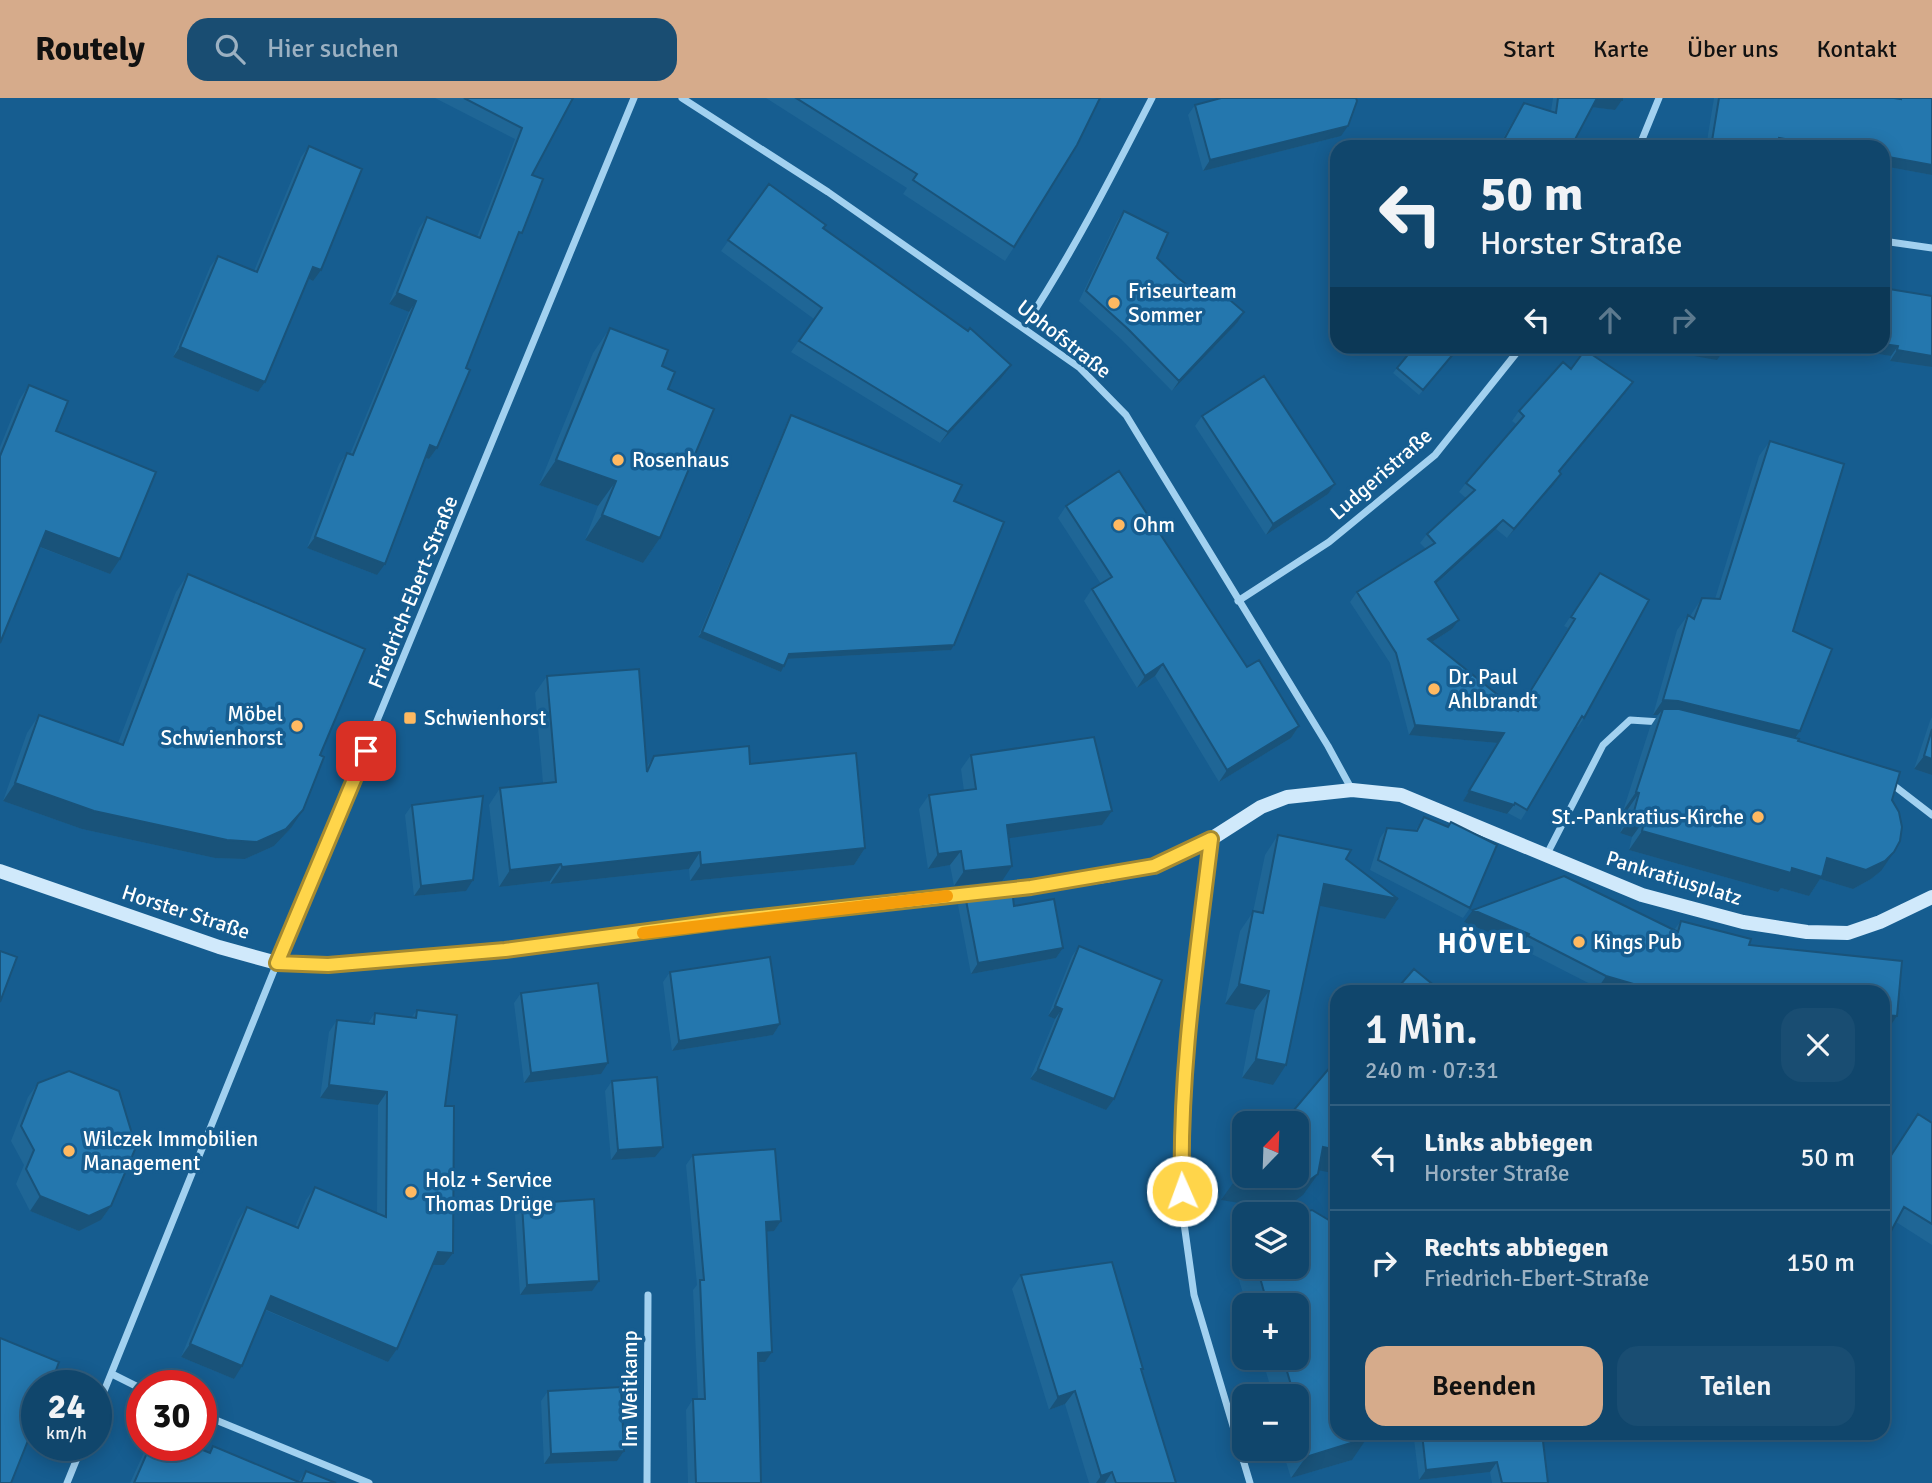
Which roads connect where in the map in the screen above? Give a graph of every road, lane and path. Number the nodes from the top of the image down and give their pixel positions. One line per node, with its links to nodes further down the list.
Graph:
1 (634, 98): 19 (street, Friedrich-Ebert-Straße)
2 (682, 98): 8 (street, Uphofstraße)
3 (1152, 98): 8 (street)
4 (1659, 98): 5 (street)
5 (1642, 140)
6 (1890, 242): 7 (street)
7 (1932, 248)
8 (1024, 327): 10 (street, Uphofstraße)
9 (1516, 354): 10 (street, Ludgeristraße)
10 (1238, 601): 13 (street, Uphofstraße)
11 (1667, 722): 16 (street)
12 (1880, 774): 14 (street)
13 (1352, 790): 15 (street, Horster Straße); 16 (street, Horster Straße)
14 (1932, 815)
15 (1211, 839): 19 (street, Horster Straße); 28 (street)
16 (1546, 856): 18 (street, Pankratiusplatz)
17 (0, 871): 19 (street, Horster Straße)
18 (1932, 897)
19 (277, 963): 21 (street, Friedrich-Ebert-Straße)
20 (649, 1295): 27 (street, Im Weitkamp)
21 (112, 1374): 22 (street)
22 (126, 1381)
23 (217, 1421): 26 (street)
24 (76, 1461): 25 (street)
25 (67, 1483)
26 (369, 1483)
27 (647, 1483)
28 (1250, 1483)

